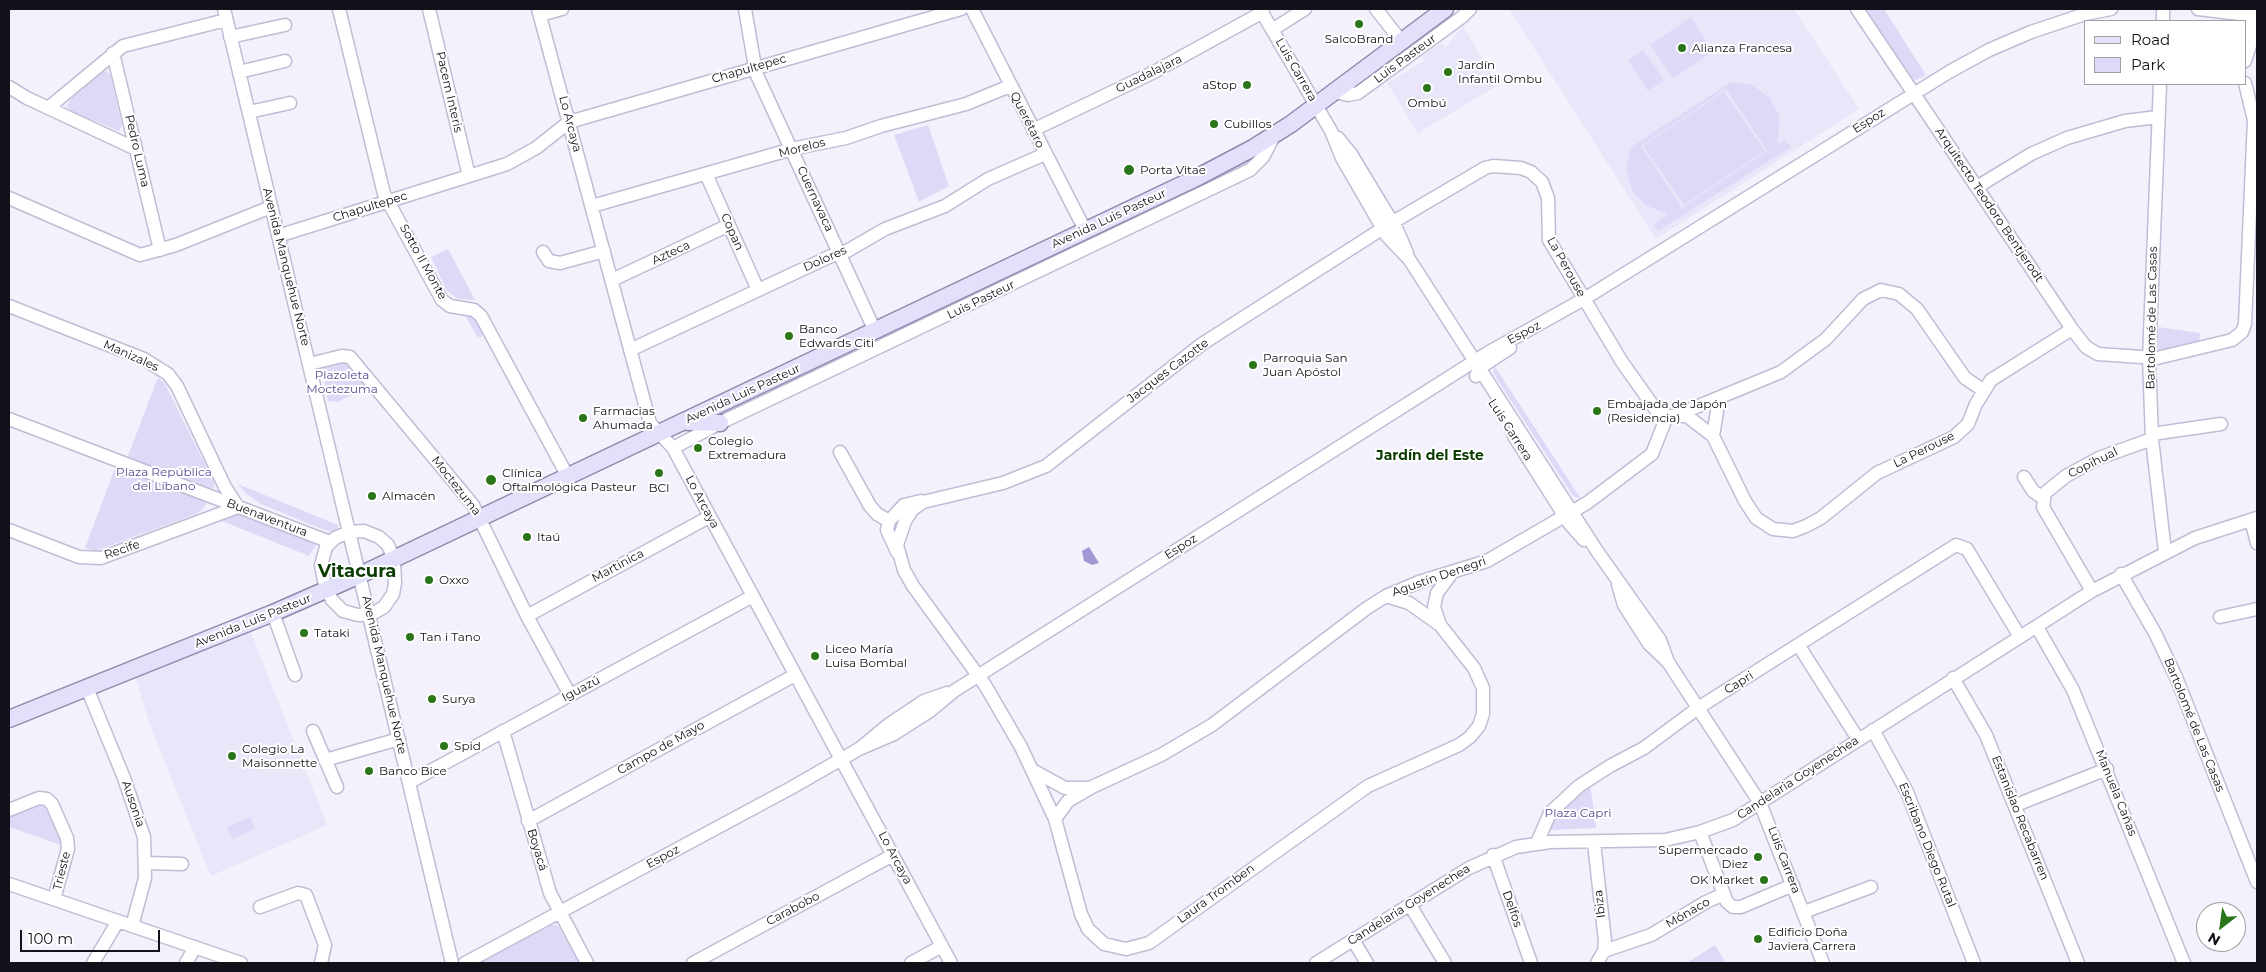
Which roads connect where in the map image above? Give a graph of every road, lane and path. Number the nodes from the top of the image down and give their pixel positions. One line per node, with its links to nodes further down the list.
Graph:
1 (340, 9): 51 (street, Sotto Il Monte)
2 (430, 9): 48 (street, Pacem Interis)
3 (562, 9): 15 (street)
4 (745, 9): 26 (street, Cuernavaca)
5 (962, 9): 26 (street, Chapultepec)
6 (972, 9): 30 (street, Querétaro)
7 (1305, 9): 20 (street)
8 (1376, 9): 22 (street)
9 (1445, 9): 22 (main road, Avenida Luis Pasteur)
10 (1470, 9): 32 (street, Luis Pasteur)
11 (1857, 9): 33 (street, Arquitecto Teodoro Bentjerodt)
12 (2111, 9): 33 (street, Espoz)
13 (2198, 9): 17 (street)
14 (1261, 11): 20 (street, Luis Carrera); 40 (street, Guadalajara)
15 (539, 12): 39 (street, Lo Arcaya)
16 (225, 14): 21 (street, Avenida Manquehue Norte); 23 (street)
17 (2240, 20)
18 (2251, 23): 24 (street)
19 (285, 24): 21 (street)
20 (1272, 30): 35 (street, Luis Carrera)
21 (230, 37): 27 (street, Avenida Manquehue Norte)
22 (1401, 41): 32 (main road, Avenida Luis Pasteur)
23 (113, 53): 36 (street); 44 (street, Pedro Luma)
24 (2246, 57)
25 (286, 61): 27 (street)
26 (754, 68): 39 (street, Chapultepec); 45 (street, Cuernavaca)
27 (239, 72): 37 (street, Avenida Manquehue Norte)
28 (2160, 85): 38 (street, Bartolomé de Las Casas)
29 (2245, 85): 69 (street, Arquitecto Teodoro Bentjerodt)
30 (1010, 86): 40 (street, Querétaro); 45 (street, Morelos)
31 (9, 88): 36 (street)
32 (1335, 92): 35 (main road, Avenida Luis Pasteur)
33 (1914, 94): 49 (street, Arquitecto Teodoro Bentjerodt); 64 (street, Espoz)
34 (290, 103): 37 (street)
35 (1317, 106): 41 (main road, Avenida Luis Pasteur); 55 (street, Luis Carrera)
36 (48, 108): 44 (street)
37 (249, 112): 53 (street, Avenida Manquehue Norte)
38 (2158, 117): 49 (street); 69 (street, Bartolomé de Las Casas)
39 (569, 122): 42 (street, Chapultepec); 43 (street, Lo Arcaya)
40 (1033, 130): 46 (street, Querétaro)
41 (1275, 134): 56 (main road, Avenida Luis Pasteur); 77 (street, Luis Pasteur)
42 (544, 142): 43 (street); 48 (street, Chapultepec)
43 (576, 148): 52 (street, Lo Arcaya)
44 (136, 149): 58 (street, Pedro Luma)
45 (792, 150): 47 (street, Morelos); 61 (street, Cuernavaca)
46 (1045, 154): 56 (street, Querétaro); 61 (street, Dolores)
47 (706, 174): 52 (street, Morelos); 54 (street, Copan)
48 (469, 176): 51 (street, Chapultepec)
49 (1977, 187): 66 (street, Arquitecto Teodoro Bentjerodt)
50 (9, 198): 58 (street)
51 (388, 201): 57 (street, Chapultepec); 84 (street, Sotto Il Monte)
52 (592, 206): 59 (street, Lo Arcaya)
53 (271, 207): 57 (street, Avenida Manquehue Norte); 58 (street)
54 (729, 225): 62 (street, Azteca); 63 (street, Copan)
55 (1387, 226): 64 (street, La Perouse); 71 (street, Luis Carrera); 86 (street, Jacques Cazotte)
56 (1085, 230): 67 (main road, Avenida Luis Pasteur)
57 (278, 236): 70 (street, Avenida Manquehue Norte)
58 (160, 250)
59 (604, 251): 60 (street); 62 (street, Lo Arcaya)
60 (543, 252)
61 (839, 254): 63 (street, Dolores); 67 (street, Cuernavaca)
62 (612, 280): 68 (street, Lo Arcaya)
63 (758, 290): 68 (street, Dolores)
64 (1584, 299): 71 (street, Espoz); 74 (street, La Perouse)
65 (9, 306): 89 (street, Manizales)
66 (2072, 329): 69 (street, Arquitecto Teodoro Bentjerodt); 72 (street, La Perouse)
67 (875, 331): 76 (main road, Avenida Luis Pasteur)
68 (630, 350): 79 (street, Lo Arcaya)
69 (2149, 359): 81 (street, Bartolomé de Las Casas)
70 (309, 364): 93 (street, Moctezuma); 97 (street, Avenida Manquehue Norte)
71 (1474, 368): 90 (street, Luis Carrera); 121 (street, Espoz)
72 (1983, 390): 73 (street); 80 (street, La Perouse)
73 (1718, 399): 74 (street); 80 (street)
74 (1673, 415): 80 (street, La Perouse); 90 (street, Agustín Denegri)
75 (9, 419): 87 (street, Buenaventura)
76 (683, 422): 77 (main road); 79 (main road, Avenida Luis Pasteur)
77 (720, 423): 82 (street, Luis Pasteur)
78 (2221, 424): 81 (street, Copihual)
79 (658, 433): 82 (street, Lo Arcaya); 84 (main road, Avenida Luis Pasteur)
80 (1714, 436)
81 (2152, 436): 88 (street, Copihual); 100 (street, Bartolomé de Las Casas)
82 (673, 448): 91 (street, Lo Arcaya)
83 (840, 452): 95 (street)
84 (568, 477): 93 (main road, Avenida Luis Pasteur)
85 (2024, 477): 88 (street)
86 (940, 497): 95 (street, Jacques Cazotte); 101 (street, Jacques Cazotte)
87 (214, 498): 89 (street, Buenaventura); 92 (street)
88 (2043, 498): 107 (street)
89 (238, 507): 92 (street, Recife); 98 (street, Buenaventura)
90 (1569, 514): 103 (street, Agustín Denegri); 125 (street, Luis Carrera)
91 (709, 517): 108 (street, Lo Arcaya); 113 (street, Martinica)
92 (206, 518): 96 (street, Recife)
93 (481, 519): 102 (main road, Avenida Luis Pasteur); 113 (street, Moctezuma)
94 (2254, 519): 99 (street); 100 (street, Candelaria Goyenechea)
95 (889, 521): 101 (street)
96 (9, 530)
97 (350, 532): 98 (street); 102 (street); 105 (street, Avenida Manquehue Norte)
98 (330, 542): 106 (street)
99 (2257, 543)
100 (2165, 552): 104 (street, Candelaria Goyenechea)
101 (898, 554): 121 (street)
102 (394, 560): 105 (main road, Avenida Luis Pasteur); 112 (street)
103 (1452, 573): 109 (street, Agustín Denegri); 115 (street, Laura Tromben)
104 (2121, 574): 107 (street, Candelaria Goyenechea); 151 (street, Bartolomé de Las Casas)
105 (360, 575): 106 (main road, Avenida Luis Pasteur); 112 (street, Avenida Manquehue Norte)
106 (327, 590): 111 (main road, Avenida Luis Pasteur); 112 (street)
107 (2092, 591): 116 (street, Candelaria Goyenechea)
108 (753, 596): 120 (street, Lo Arcaya); 124 (street, Iguazú)
109 (1386, 596): 115 (street, Laura Tromben); 138 (street, Agustín Denegri)
110 (2257, 608): 114 (street)
111 (273, 613): 119 (street); 123 (main road, Avenida Luis Pasteur)
112 (370, 615): 130 (street, Avenida Manquehue Norte)
113 (527, 616): 124 (street, Moctezuma)
114 (2220, 617)
115 (1440, 625): 142 (street, Laura Tromben)
116 (2037, 627): 117 (street, Candelaria Goyenechea); 134 (street, Manuela Cañas)
117 (2020, 637): 118 (street, Capri); 122 (street, Candelaria Goyenechea)
118 (1800, 646): 125 (street, Capri); 131 (street)
119 (294, 675)
120 (795, 675): 133 (street, Lo Arcaya); 143 (street, Campo de Mayo)
121 (978, 675): 133 (street, Espoz); 135 (street, Laura Tromben)
122 (1953, 678): 128 (street, Candelaria Goyenechea); 140 (street, Estanislao Recabarren)
123 (87, 688): 126 (main road, Avenida Luis Pasteur); 149 (street, Ausonia)
124 (570, 695): 129 (street, Iguazú)
125 (1698, 708): 139 (street, Luis Carrera); 145 (street, Capri)
126 (9, 719)
127 (313, 730): 132 (street)
128 (1872, 730): 131 (street, Candelaria Goyenechea); 183 (street, Escribano Diego Rutal)
129 (504, 731): 136 (street, Iguazú); 143 (street, Boyacá)
130 (399, 739): 132 (street); 136 (street, Avenida Manquehue Norte)
131 (1858, 739): 139 (street, Candelaria Goyenechea)
132 (325, 760): 137 (street)
133 (842, 760): 147 (street, Lo Arcaya); 159 (street, Espoz)
134 (2107, 769): 140 (street); 185 (street, Manuela Cañas)
135 (1034, 771): 138 (street, Agustín Denegri); 142 (street, Laura Tromben)
136 (410, 782): 171 (street, Avenida Manquehue Norte)
137 (336, 787)
138 (1092, 787): 142 (street, Agustín Denegri)
139 (1760, 803): 144 (street, Candelaria Goyenechea); 152 (street, Luis Carrera)
140 (2016, 805): 184 (street, Estanislao Recabarren)
141 (9, 810): 156 (street, Trieste)
142 (1055, 820)
143 (528, 822): 159 (street, Boyacá)
144 (1700, 832): 146 (street, Candelaria Goyenechea); 155 (street)
145 (1537, 843): 146 (street, Candelaria Goyenechea); 148 (street, Candelaria Goyenechea)
146 (1594, 843): 166 (street, Ibiza)
147 (893, 855): 164 (street, Lo Arcaya); 174 (street, Carabobo)
148 (1493, 855): 157 (street, Candelaria Goyenechea); 180 (street, Delfos)
149 (146, 863): 150 (street); 162 (street, Ausonia)
150 (182, 864)
151 (2257, 882)
152 (1793, 885): 155 (street, Mónaco); 160 (street, Luis Carrera)
153 (10, 887): 156 (street)
154 (1871, 887): 160 (street)
155 (1724, 894): 166 (street, Mónaco)
156 (54, 899): 161 (street)
157 (1410, 905): 163 (street, Candelaria Goyenechea); 179 (street)
158 (260, 907): 170 (street)
159 (559, 912): 172 (street, Espoz); 173 (street, Boyacá)
160 (1804, 912): 182 (street, Luis Carrera)
161 (118, 921): 162 (street); 167 (street)
162 (132, 926): 165 (street)
163 (1353, 940): 177 (street, Candelaria Goyenechea); 178 (street)
164 (942, 946): 175 (street); 176 (street, Lo Arcaya)
165 (195, 947): 168 (street); 169 (street)
166 (1604, 951): 181 (street)
167 (93, 963)
168 (186, 963)
169 (242, 963)
170 (321, 963)
171 (452, 963)
172 (465, 963)
173 (587, 963)
174 (693, 963)
175 (911, 963)
176 (951, 963)
177 (1316, 963)
178 (1367, 963)
179 (1446, 963)
180 (1531, 963)
181 (1598, 963)
182 (1823, 963)
183 (1974, 963)
184 (2078, 963)
185 (2184, 963)

